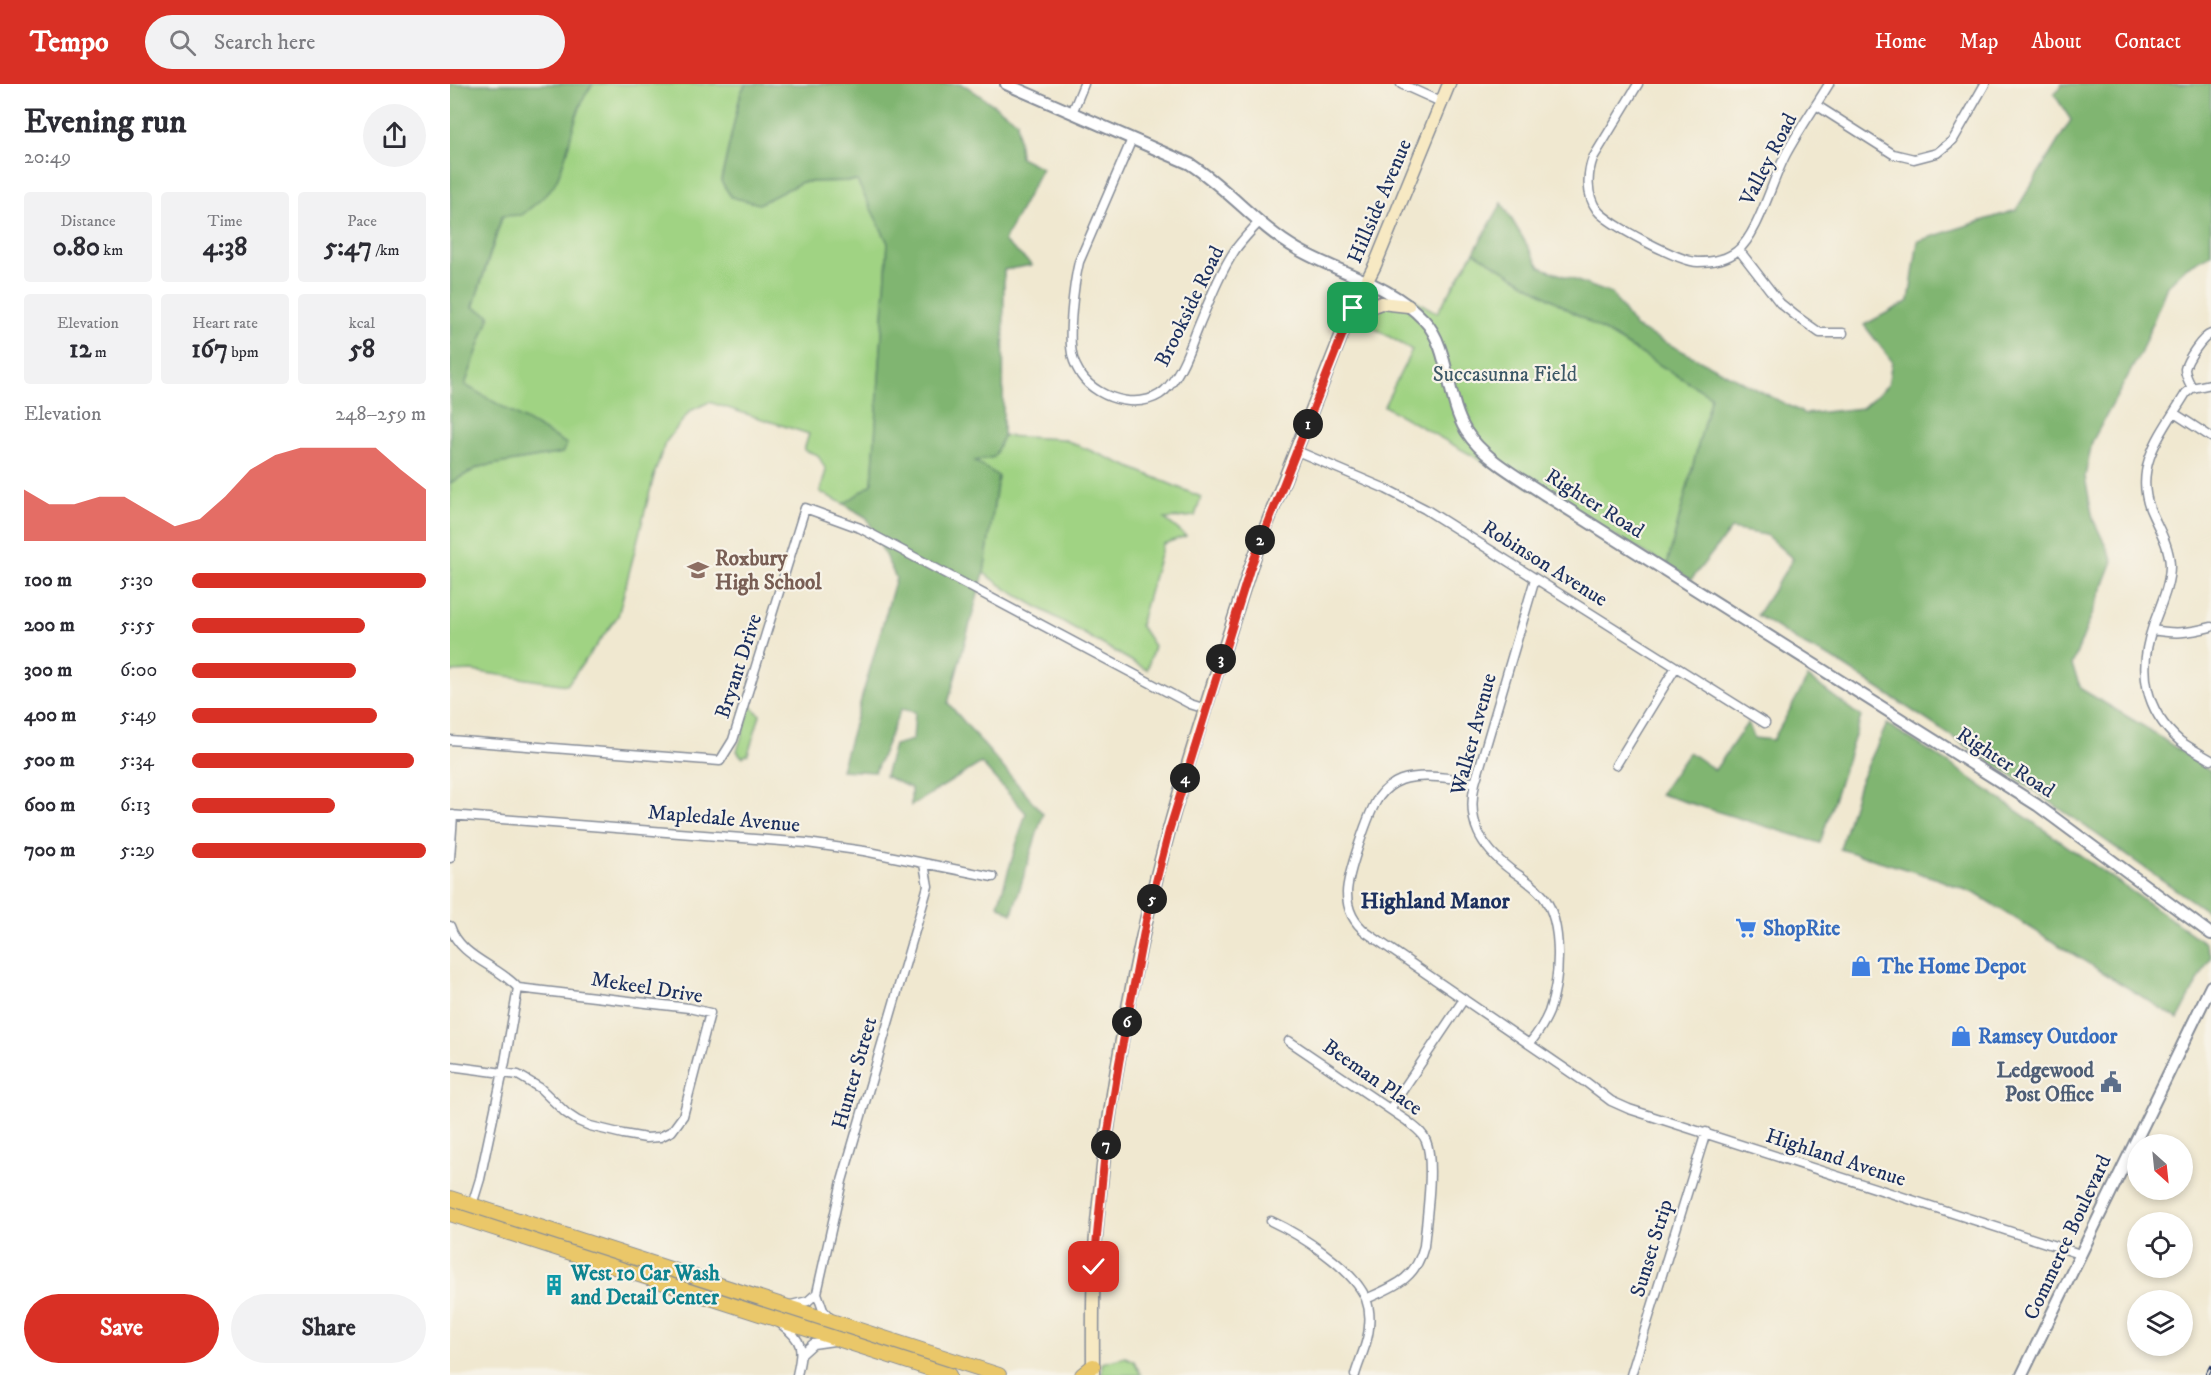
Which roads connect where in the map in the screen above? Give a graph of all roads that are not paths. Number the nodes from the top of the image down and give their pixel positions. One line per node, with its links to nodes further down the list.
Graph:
1 (1006, 84): 10 (street, Righter Road)
2 (1084, 84): 10 (street)
3 (1401, 84): 8 (street)
4 (1449, 84): 8 (main road, Hillside Avenue)
5 (1638, 84): 13 (street)
6 (1829, 84): 9 (street, Valley Road)
7 (1985, 84): 9 (street)
8 (1442, 102): 14 (main road, Hillside Avenue)
9 (1816, 105): 13 (street, Valley Road)
10 (1072, 112): 11 (street, Righter Road)
11 (1132, 139): 12 (street, Righter Road); 12 (street, Brookside Road)
12 (1259, 222): 14 (street, Righter Road)
13 (1739, 250): 17 (street)
14 (1366, 281): 15 (street, Righter Road); 16 (main road, Hillside Avenue)
15 (1408, 306): 16 (main road); 39 (street, Righter Road)
16 (1349, 316): 23 (main road, Hillside Avenue)
17 (1843, 333)
18 (2211, 334): 20 (street)
19 (2211, 384): 20 (street)
20 (2192, 388): 21 (street)
21 (2174, 413): 22 (street); 26 (street)
22 (2211, 437)
23 (1297, 451): 24 (street, Robinson Avenue); 28 (main road, Hillside Avenue)
24 (1535, 579): 27 (street, Robinson Avenue); 33 (street, Walker Avenue)
25 (2211, 627): 26 (street)
26 (2152, 630): 31 (street)
27 (1676, 667): 29 (street, Robinson Avenue); 32 (street)
28 (1206, 709): 30 (street, Bryant Drive); 61 (main road, Hillside Avenue)
29 (1765, 723)
30 (450, 740)
31 (2211, 760)
32 (1616, 765)
33 (1475, 783): 42 (street, Highland Avenue); 44 (street, Walker Avenue)
34 (451, 815): 35 (street); 36 (street, Mapledale Avenue)
35 (450, 858)
36 (924, 864): 37 (street, Mapledale Avenue); 54 (street, Hunter Street)
37 (993, 877)
38 (450, 926): 41 (street)
39 (2211, 934)
40 (2211, 986): 53 (street, Commerce Boulevard)
41 (518, 988): 46 (street); 46 (street, Mekeel Drive)
42 (1464, 999): 44 (street, Highland Avenue); 47 (street)
43 (1289, 1041): 47 (street, Beeman Place)
44 (1530, 1043): 48 (street, Highland Avenue)
45 (450, 1066): 46 (street)
46 (503, 1072): 50 (street)
47 (1390, 1109): 55 (street, Beeman Place)
48 (1706, 1132): 53 (street, Highland Avenue); 66 (street, Sunset Strip)
49 (450, 1198): 50 (highway)
50 (472, 1205): 56 (highway)
51 (450, 1214): 57 (highway)
52 (1270, 1221): 55 (street)
53 (2080, 1254): 67 (street, Commerce Boulevard)
54 (817, 1293): 56 (street); 58 (street)
55 (1366, 1299): 65 (street)
56 (782, 1306): 58 (highway)
57 (775, 1319): 59 (highway); 60 (street)
58 (836, 1323): 64 (highway)
59 (842, 1341): 60 (street); 63 (highway)
60 (802, 1354): 62 (street)
61 (1091, 1372)
62 (797, 1375)
63 (949, 1375)
64 (999, 1375)
65 (1354, 1375)
66 (1630, 1375)
67 (2022, 1375)

